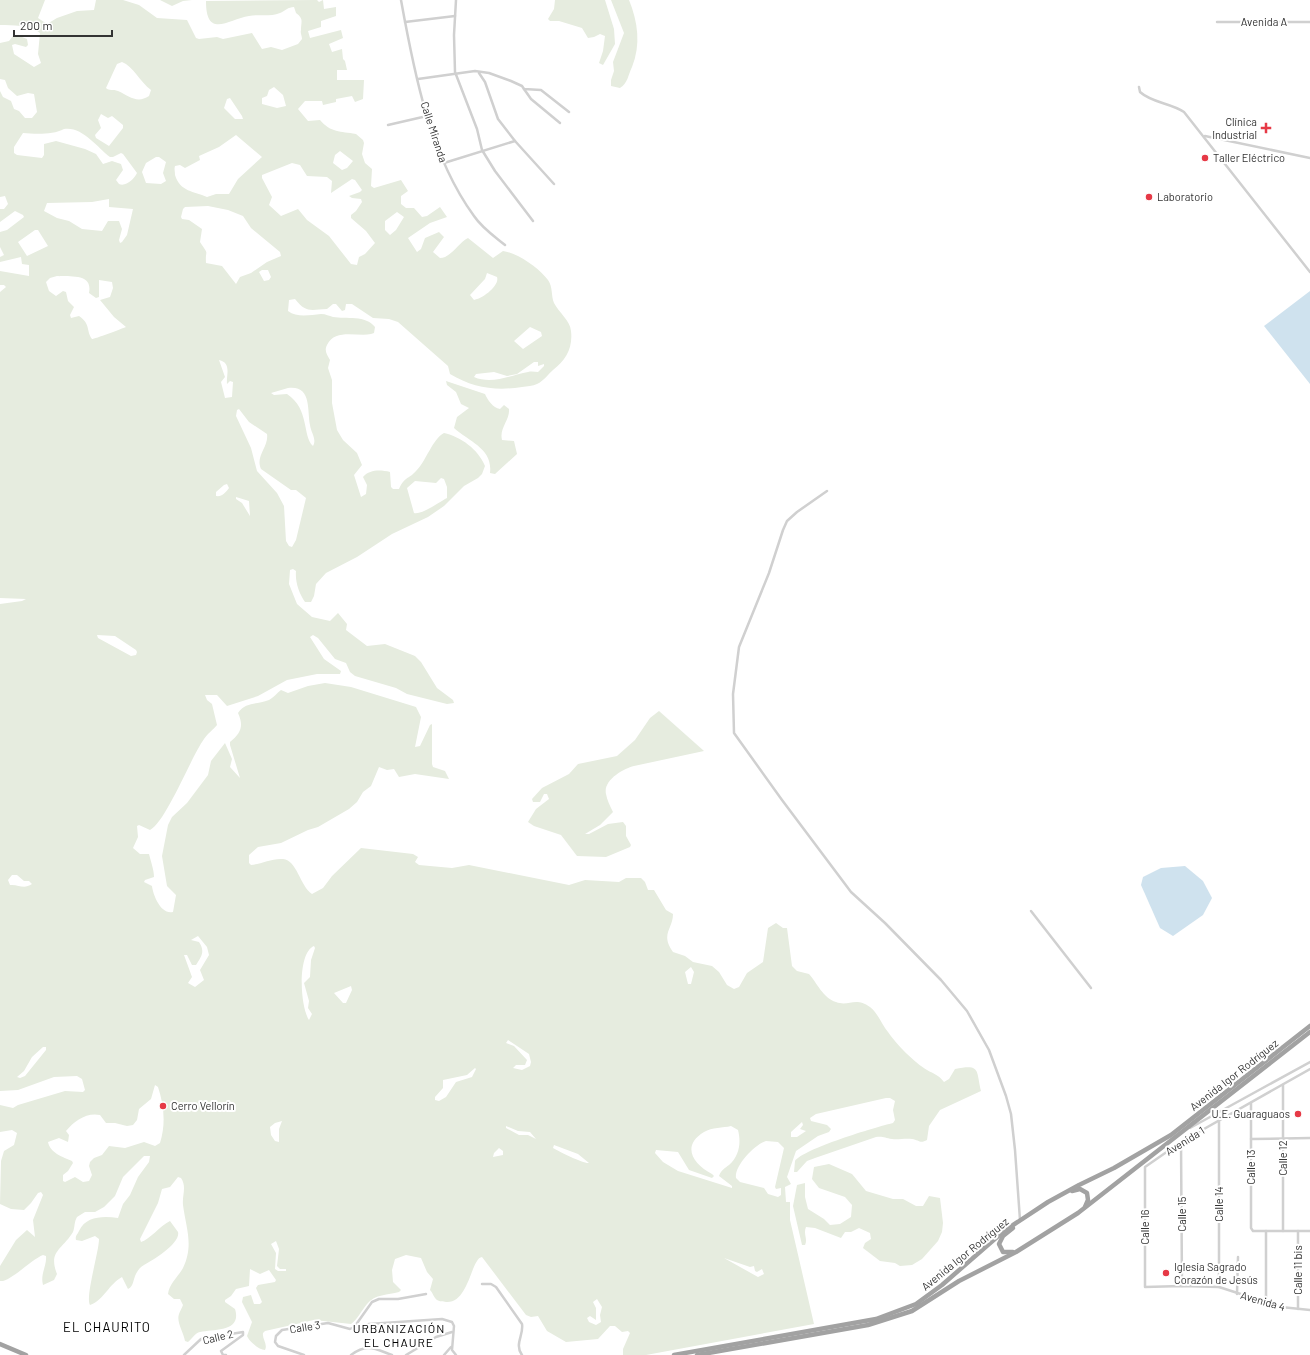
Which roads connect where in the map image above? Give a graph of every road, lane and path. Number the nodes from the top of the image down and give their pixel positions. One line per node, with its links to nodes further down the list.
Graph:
1 (400, 0): 4 (street, Calle Miranda)
2 (456, 0): 3 (street)
3 (455, 16): 4 (street); 8 (street)
4 (405, 22): 9 (street, Calle Miranda)
5 (1217, 22): 6 (street, Avenida A)
6 (1310, 22)
7 (479, 73): 8 (street); 11 (street); 17 (street)
8 (456, 74): 9 (street); 18 (street)
9 (418, 79): 13 (street, Calle Miranda)
10 (1139, 87): 16 (street)
11 (524, 89): 12 (street); 14 (street)
12 (569, 112)
13 (427, 116): 15 (street); 20 (street, Calle Miranda)
14 (560, 123)
15 (388, 125)
16 (1204, 136): 19 (street); 24 (street)
17 (515, 141): 18 (street); 21 (street)
18 (482, 150): 20 (street); 22 (street)
19 (1310, 158)
20 (444, 163): 23 (street, Calle Miranda)
21 (554, 184)
22 (533, 221)
23 (506, 245)
24 (1310, 272)
25 (827, 491): 44 (street)
26 (1031, 911): 27 (street)
27 (1091, 988)
28 (1310, 1026): 41 (highway, Avenida Igor Rodríguez)
29 (1310, 1032): 35 (highway, Avenida Igor Rodríguez)
30 (1310, 1062): 35 (street)
31 (1310, 1069): 32 (street, Avenida 1)
32 (1283, 1085): 33 (street, Avenida 1); 36 (street, Calle 12)
33 (1251, 1103): 34 (street, Avenida 1); 38 (street, Calle 13)
34 (1219, 1121): 39 (street, Avenida 1); 54 (street, Calle 14)
35 (1181, 1133): 42 (highway, Avenida Igor Rodríguez)
36 (1283, 1138): 37 (street); 38 (street); 46 (street, Calle 12)
37 (1310, 1138)
38 (1251, 1139): 45 (street, Calle 13)
39 (1182, 1142): 40 (street, Avenida 1); 52 (street, Calle 15)
40 (1145, 1167): 53 (street, Calle 16)
41 (1066, 1192): 42 (highway); 43 (highway, Avenida Igor Rodríguez)
42 (1084, 1208): 49 (highway, Avenida Igor Rodríguez)
43 (1026, 1216): 44 (highway, Avenida Igor Rodríguez); 49 (highway)
44 (1020, 1221): 74 (highway, Avenida Igor Rodríguez)
45 (1266, 1231): 46 (street); 57 (street)
46 (1283, 1231): 47 (street)
47 (1298, 1231): 48 (street); 58 (street, Calle 11 bis)
48 (1310, 1231)
49 (1016, 1252): 75 (highway, Avenida Igor Rodríguez)
50 (1238, 1257): 56 (street)
51 (482, 1284): 73 (street)
52 (1182, 1286): 53 (street, Avenida 4); 54 (street, Avenida 4)
53 (1145, 1287)
54 (1219, 1287): 56 (street, Avenida 4)
55 (426, 1294): 60 (street)
56 (1237, 1294): 57 (street, Avenida 4)
57 (1266, 1303): 58 (street, Avenida 4)
58 (1298, 1309): 59 (street, Avenida 4)
59 (1310, 1310)
60 (354, 1327): 61 (street, Calle 3); 67 (street, Calle 3)
61 (452, 1331): 63 (street); 70 (street)
62 (0, 1344): 64 (highway)
63 (452, 1346): 71 (street); 72 (street)
64 (26, 1355)
65 (184, 1355): 66 (street, Calle 2)
66 (226, 1355)
67 (304, 1355)
68 (351, 1355): 69 (street)
69 (392, 1355)
70 (406, 1355)
71 (444, 1355)
72 (456, 1355)
73 (522, 1355)
74 (674, 1355)
75 (697, 1355)

